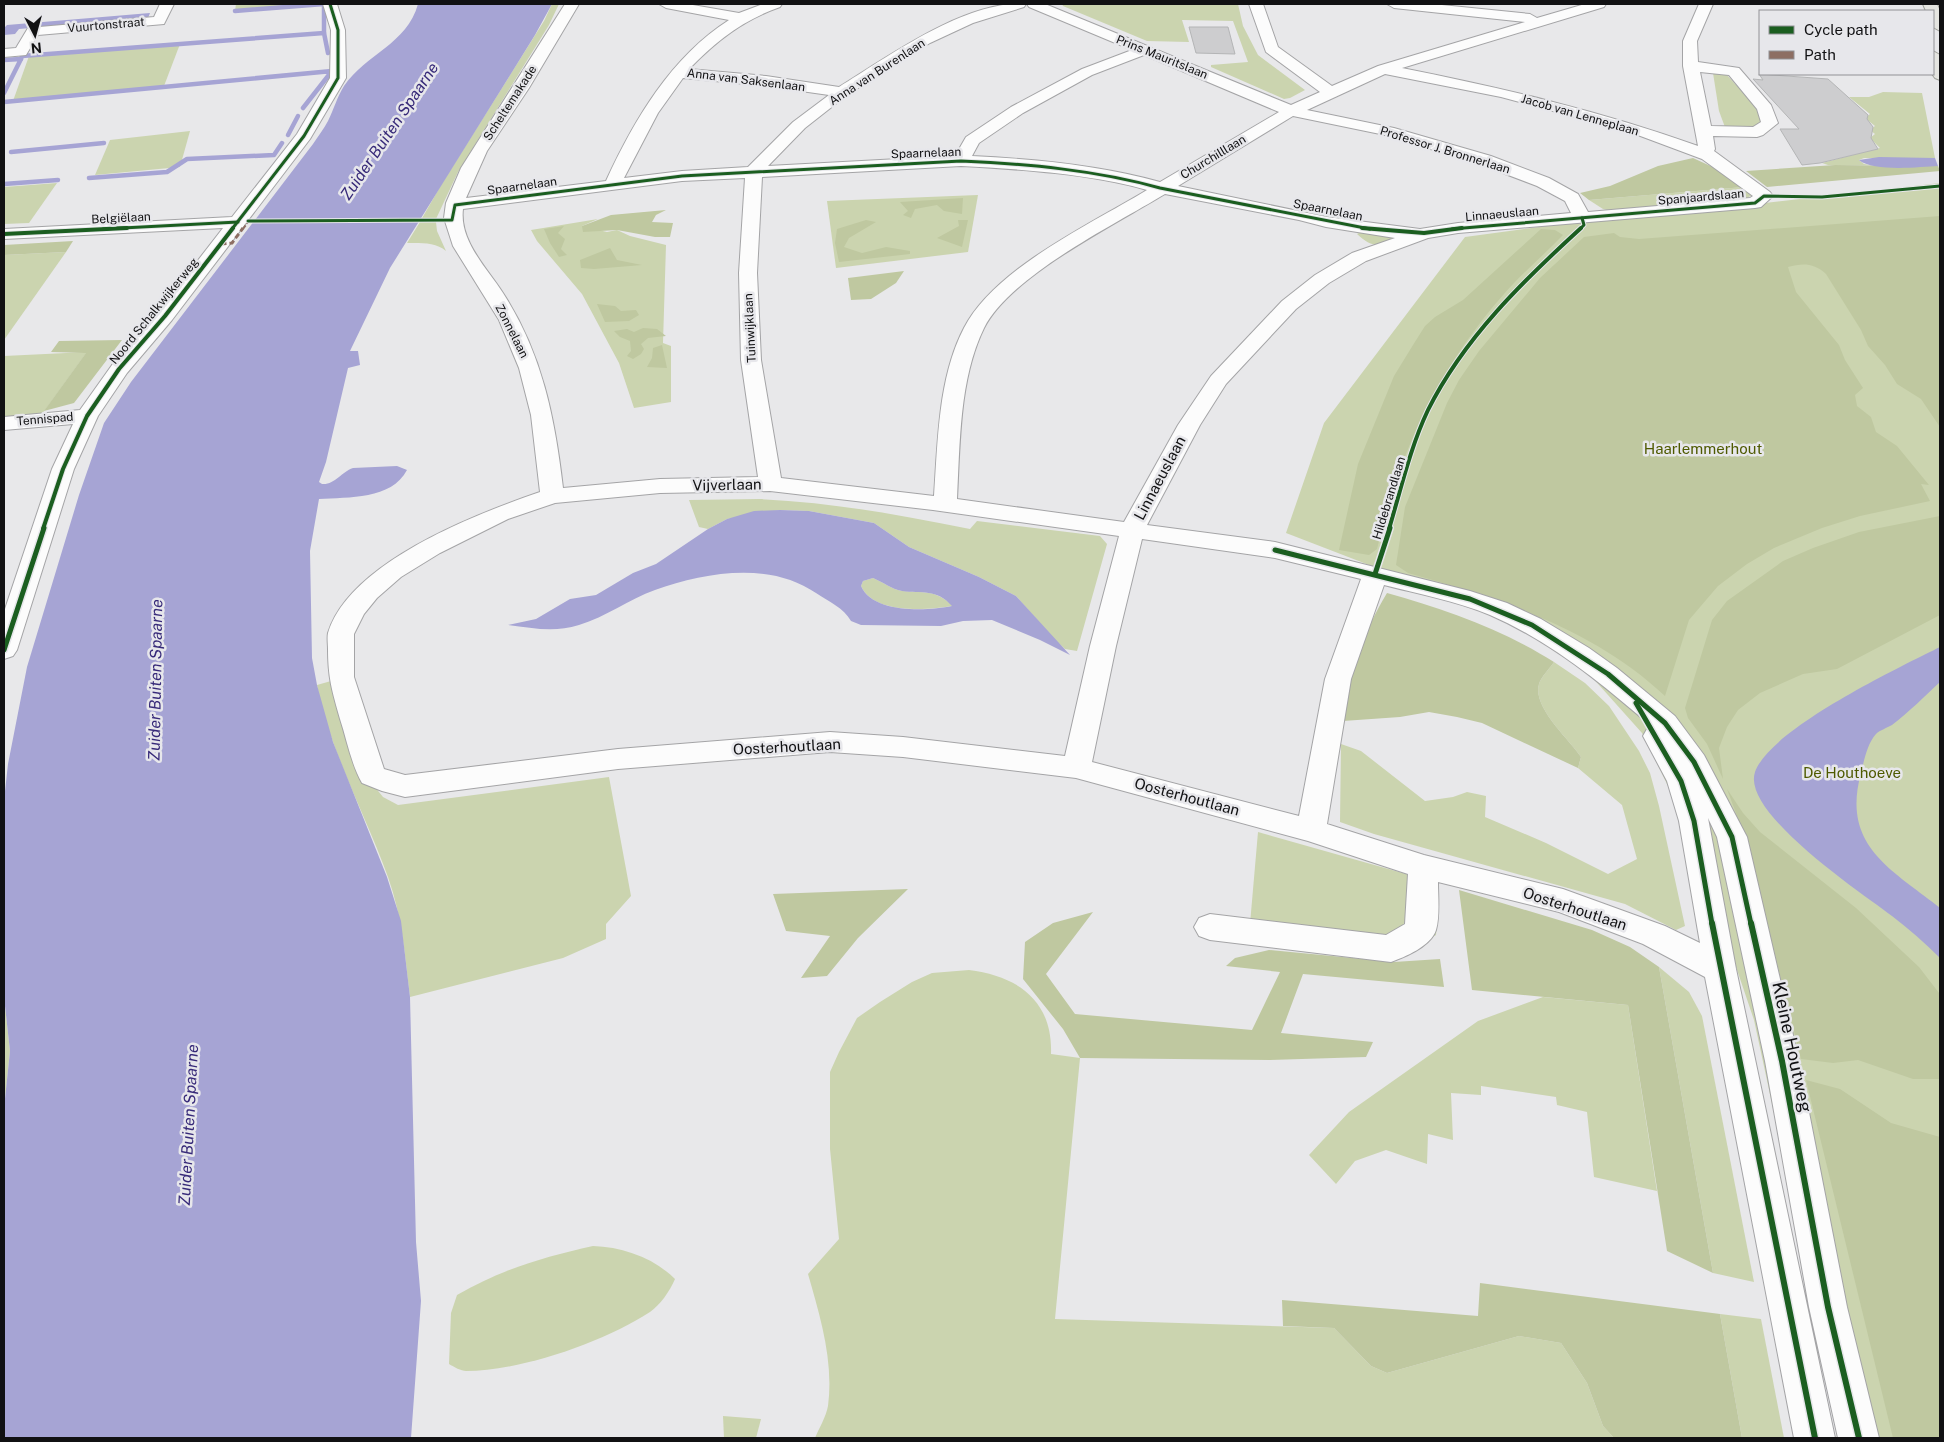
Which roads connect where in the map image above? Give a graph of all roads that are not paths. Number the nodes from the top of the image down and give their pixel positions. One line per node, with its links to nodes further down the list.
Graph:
1 (167, 4): 17 (street, Vuurtonstraat)
2 (330, 4): 35 (street, Noord Schalkwijkerweg)
3 (572, 4): 33 (street, Scheltemakade)
4 (666, 4): 13 (street)
5 (775, 4): 13 (street)
6 (1020, 4): 23 (street, Anna van Burenlaan)
7 (1034, 4): 16 (street, Prins Mauritslaan)
8 (1256, 4): 24 (street)
9 (1394, 4): 14 (street)
10 (1599, 4): 14 (street, Churchilllaan)
11 (1706, 4): 19 (street)
12 (1934, 13): 15 (main road)
13 (742, 18): 21 (street)
14 (1542, 19): 20 (street, Churchilllaan)
15 (1940, 27)
16 (1145, 50): 25 (street, Prins Mauritslaan); 28 (street)
17 (5, 56)
18 (1934, 58): 22 (main road)
19 (1691, 66): 26 (street); 26 (street)
20 (1383, 69): 24 (street, Churchilllaan); 27 (street, Jacob van Lenneplaan)
21 (680, 72): 23 (street, Anna van Saksenlaan); 30 (street)
22 (1940, 75)
23 (842, 92): 29 (street, Anna van Burenlaan)
24 (1330, 92): 25 (street, Churchilllaan)
25 (1291, 111): 31 (street, Churchilllaan); 34 (street, Professor J. Bronnerlaan)
26 (1704, 131): 27 (street)
27 (1708, 156): 32 (street, Jacob van Lenneplaan)
28 (961, 161): 29 (street, Spaarnelaan); 31 (street, Spaarnelaan)
29 (754, 171): 30 (street, Spaarnelaan); 42 (street, Tuinwijklaan)
30 (613, 183): 33 (street, Spaarnelaan)
31 (1160, 188): 36 (street, Spaarnelaan); 44 (street, Churchilllaan)
32 (1764, 196): 34 (street, Spanjaardslaan)
33 (455, 205): 43 (street, Zonnelaan)
34 (1582, 218): 37 (street, Linnaeuslaan)
35 (238, 222): 38 (street, Belgiëlaan); 40 (street, Noord Schalkwijkerweg)
36 (1326, 222): 37 (street, Spaarnelaan); 39 (street)
37 (1424, 233): 39 (street, Linnaeuslaan)
38 (4, 234)
39 (1360, 258): 45 (street, Linnaeuslaan)
40 (87, 416): 41 (street, Tennispad); 48 (street, Noord Schalkwijkerweg)
41 (4, 423)
42 (770, 484): 43 (street, Vijverlaan); 44 (street, Vijverlaan)
43 (552, 496): 47 (street, Vijverlaan)
44 (945, 505): 45 (street, Vijverlaan)
45 (1133, 529): 46 (street, Kleine Houtweg); 50 (street, Linnaeuslaan)
46 (1375, 574): 49 (street, Kleine Houtweg); 51 (street)
47 (353, 611): 50 (street, Oosterhoutlaan)
48 (4, 650)
49 (1629, 693): 54 (street, Kleine Houtweg); 56 (street, Kleine Houtweg)
50 (1076, 768): 51 (street, Oosterhoutlaan)
51 (1311, 830): 52 (street, Oosterhoutlaan)
52 (1424, 867): 53 (street); 54 (street, Oosterhoutlaan)
53 (1210, 927)
54 (1720, 969): 55 (street, Kleine Houtweg)
55 (1815, 1438)
56 (1860, 1438)

